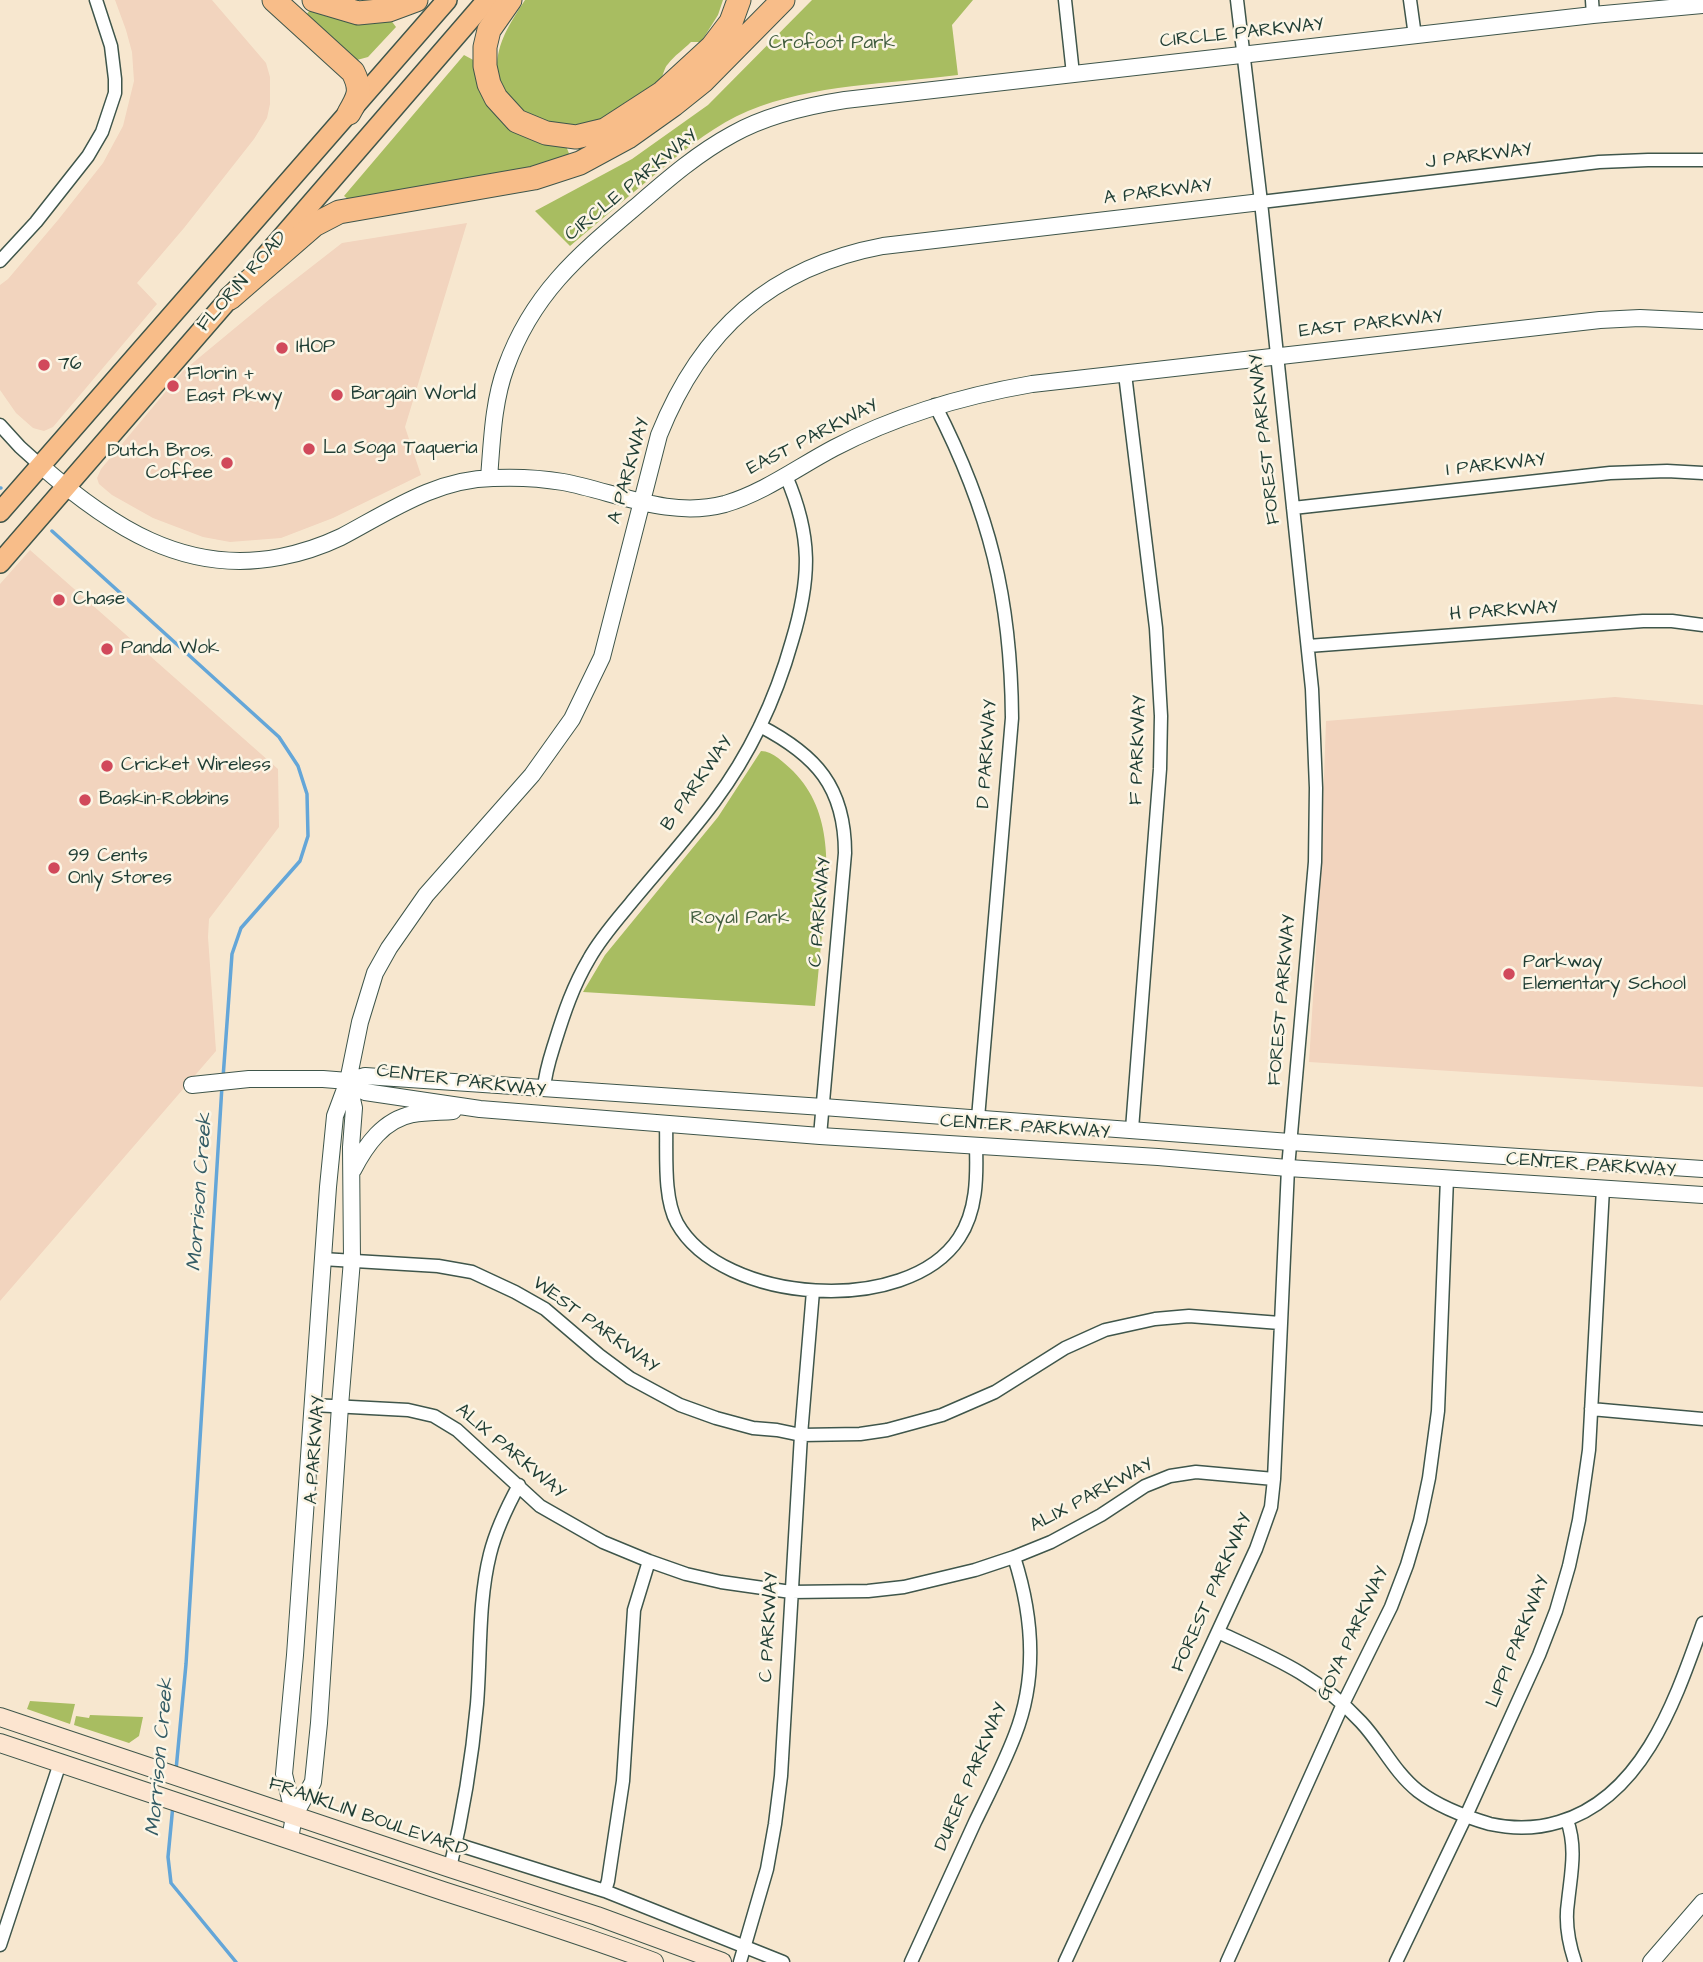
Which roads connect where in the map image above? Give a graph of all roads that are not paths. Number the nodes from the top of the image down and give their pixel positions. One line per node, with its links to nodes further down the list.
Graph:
1 (96, 0): 21 (street)
2 (274, 0): 18 (highway)
3 (314, 0): 4 (highway)
4 (416, 0)
5 (447, 0): 18 (main road, FLORIN ROAD)
6 (487, 0): 22 (main road, FLORIN ROAD)
7 (510, 0): 8 (highway)
8 (739, 0)
9 (783, 0): 22 (highway)
10 (1065, 0): 17 (street)
11 (1237, 0): 16 (street, FOREST PARKWAY)
12 (1410, 0): 15 (street)
13 (1703, 5): 14 (street, CIRCLE PARKWAY)
14 (1593, 8): 15 (street, CIRCLE PARKWAY)
15 (1415, 36): 16 (street, CIRCLE PARKWAY)
16 (1243, 55): 17 (street, CIRCLE PARKWAY); 20 (street, FOREST PARKWAY)
17 (1073, 74): 31 (street, CIRCLE PARKWAY)
18 (349, 113): 28 (main road, FLORIN ROAD)
19 (1703, 160): 20 (street, J PARKWAY)
20 (1261, 202): 24 (street, FOREST PARKWAY); 33 (street, A PARKWAY)
21 (0, 261)
22 (230, 298): 32 (main road, FLORIN ROAD)
23 (1703, 321): 24 (street, EAST PARKWAY)
24 (1277, 356): 25 (street, EAST PARKWAY); 34 (street, FOREST PARKWAY)
25 (1125, 374): 26 (street, EAST PARKWAY); 47 (street, F PARKWAY)
26 (935, 405): 30 (street, EAST PARKWAY); 45 (street, D PARKWAY)
27 (0, 425): 28 (street, EAST PARKWAY)
28 (40, 466): 32 (street, EAST PARKWAY); 35 (main road, FLORIN ROAD)
29 (1703, 473): 34 (street, I PARKWAY)
30 (786, 476): 33 (street, EAST PARKWAY); 39 (street, B PARKWAY)
31 (489, 478): 32 (street, EAST PARKWAY); 33 (street, EAST PARKWAY)
32 (65, 487): 36 (main road, FLORIN ROAD)
33 (642, 503): 40 (street, A PARKWAY)
34 (1293, 508): 38 (street, FOREST PARKWAY)
35 (0, 512)
36 (0, 563)
37 (1703, 625): 38 (street, H PARKWAY)
38 (1308, 646): 49 (street, FOREST PARKWAY)
39 (760, 726): 42 (street, B PARKWAY); 43 (street, C PARKWAY)
40 (348, 1081): 41 (street, CENTER PARKWAY); 42 (street, CENTER PARKWAY); 44 (street, CENTER PARKWAY); 53 (street, A PARKWAY); 57 (street, A PARKWAY)
41 (192, 1084)
42 (544, 1088): 43 (street, CENTER PARKWAY)
43 (823, 1107): 45 (street, CENTER PARKWAY); 48 (street, C PARKWAY)
44 (480, 1109): 46 (street, CENTER PARKWAY); 53 (street)
45 (978, 1118): 47 (street, CENTER PARKWAY)
46 (666, 1124): 48 (street, CENTER PARKWAY); 59 (street)
47 (1132, 1129): 49 (street, CENTER PARKWAY)
48 (820, 1136): 50 (street, CENTER PARKWAY)
49 (1290, 1142): 51 (street, FOREST PARKWAY); 52 (street, CENTER PARKWAY)
50 (976, 1146): 51 (street, CENTER PARKWAY); 59 (street)
51 (1288, 1168): 54 (street, CENTER PARKWAY); 60 (street, FOREST PARKWAY)
52 (1703, 1169)
53 (353, 1171): 58 (street, A PARKWAY)
54 (1447, 1178): 55 (street, CENTER PARKWAY); 73 (street, GOYA PARKWAY)
55 (1603, 1188): 56 (street, CENTER PARKWAY); 63 (street, LIPPI PARKWAY)
56 (1703, 1195)
57 (322, 1259): 58 (street, WEST PARKWAY); 61 (street, A PARKWAY)
58 (352, 1261): 62 (street, A PARKWAY); 65 (street, WEST PARKWAY)
59 (813, 1291): 65 (street, C PARKWAY)
60 (1280, 1322): 65 (street, WEST PARKWAY); 66 (street, FOREST PARKWAY)
61 (313, 1405): 62 (street, ALIX PARKWAY); 77 (street, A PARKWAY)
62 (340, 1406): 67 (street, ALIX PARKWAY); 77 (street, A PARKWAY)
63 (1591, 1409): 64 (street); 78 (street, LIPPI PARKWAY)
64 (1703, 1419)
65 (801, 1436): 70 (street, C PARKWAY)
66 (1274, 1479): 68 (street, ALIX PARKWAY); 72 (street, FOREST PARKWAY)
67 (519, 1485): 69 (street, ALIX PARKWAY); 81 (street)
68 (1014, 1558): 70 (street, ALIX PARKWAY); 91 (street, DURER PARKWAY)
69 (649, 1562): 70 (street, ALIX PARKWAY); 83 (street)
70 (791, 1592): 86 (street, C PARKWAY)
71 (1703, 1623): 79 (street)
72 (1217, 1632): 73 (street); 92 (street, FOREST PARKWAY)
73 (1343, 1704): 78 (street); 93 (street, GOYA PARKWAY)
74 (0, 1717): 77 (main road, FRANKLIN BOULEVARD)
75 (0, 1743): 76 (main road)
76 (60, 1763): 80 (main road); 85 (street)
77 (294, 1816): 80 (street, A PARKWAY); 82 (main road, FRANKLIN BOULEVARD)
78 (1466, 1816): 79 (street); 94 (street, LIPPI PARKWAY)
79 (1567, 1820): 95 (street)
80 (290, 1839): 87 (main road)
81 (456, 1844): 82 (street); 83 (street)
82 (450, 1868): 88 (main road, FRANKLIN BOULEVARD)
83 (605, 1891): 86 (street)
84 (1703, 1902): 96 (street)
85 (0, 1945)
86 (745, 1945): 89 (street, C PARKWAY); 90 (street)
87 (654, 1962)
88 (723, 1962)
89 (740, 1962)
90 (783, 1962)
91 (911, 1962)
92 (1065, 1962)
93 (1227, 1962)
94 (1396, 1962)
95 (1575, 1962)
96 (1651, 1962)

